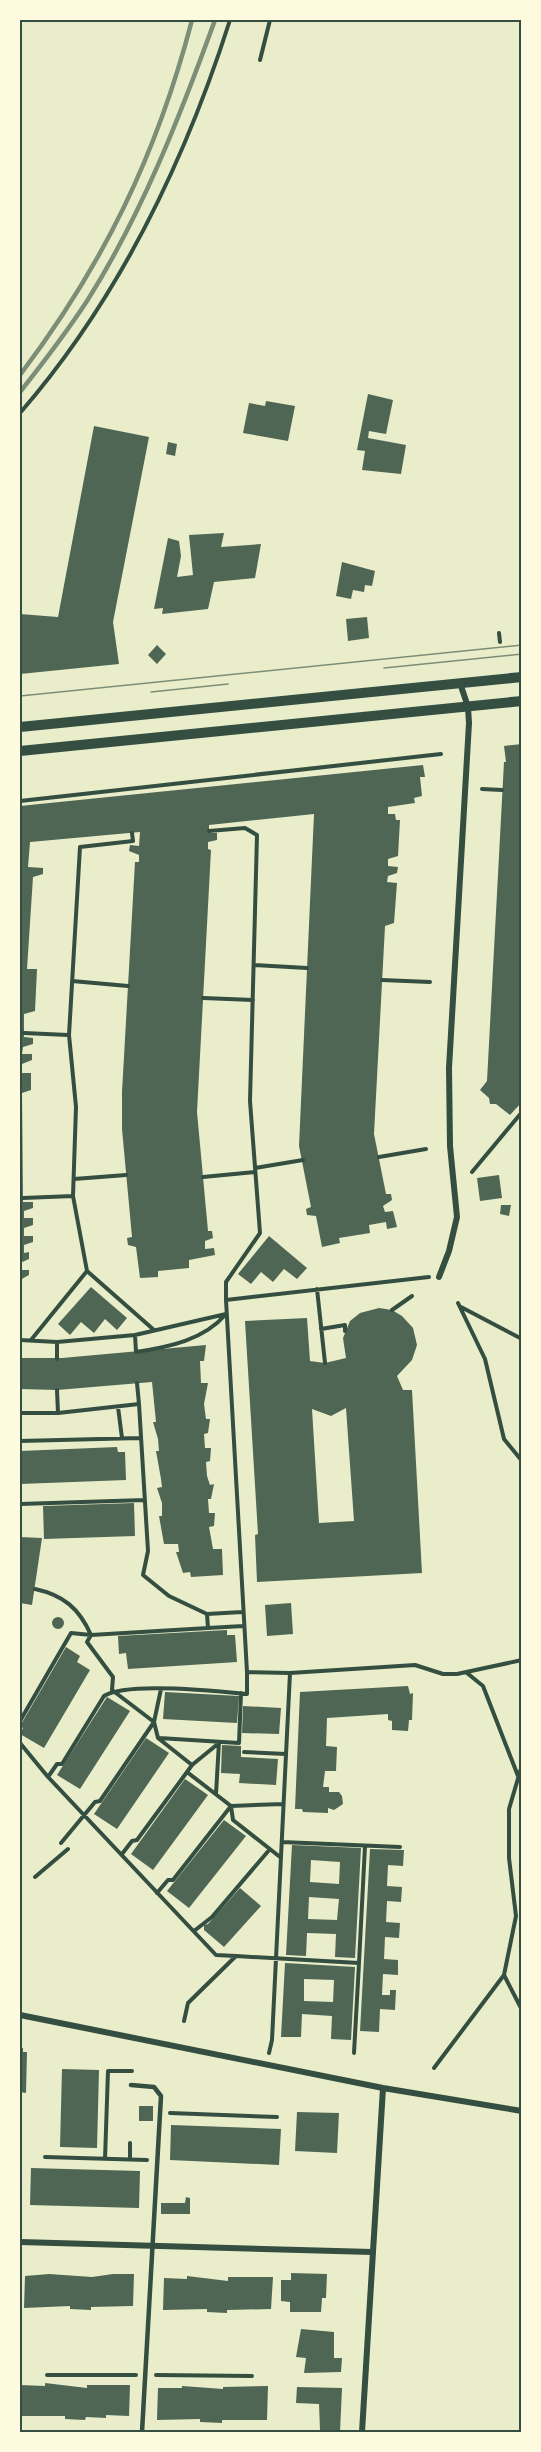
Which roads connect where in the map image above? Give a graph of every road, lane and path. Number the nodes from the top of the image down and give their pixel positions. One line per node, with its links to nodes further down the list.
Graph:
1 (230, 20): 4 (path)
2 (270, 20): 3 (path)
3 (260, 60)
4 (20, 413)
5 (499, 633): 6 (path)
6 (500, 642)
7 (522, 677): 8 (street)
8 (460, 683): 10 (street); 11 (street)
9 (522, 701): 10 (street)
10 (468, 707): 12 (street); 43 (street)
11 (20, 727)
12 (20, 751)
13 (441, 754): 14 (path)
14 (128, 789): 17 (path); 18 (path)
15 (482, 789): 16 (path)
16 (502, 790)
17 (128, 795)
18 (20, 801)
19 (209, 831): 21 (path)
20 (132, 833): 24 (path)
21 (254, 965): 22 (path); 28 (path)
22 (307, 968)
23 (382, 980): 25 (path)
24 (72, 981): 26 (path); 30 (path)
25 (430, 982)
26 (128, 986)
27 (203, 998): 28 (path)
28 (253, 1000): 35 (path)
29 (24, 1033): 30 (path)
30 (69, 1035): 39 (path)
31 (522, 1112): 36 (path)
32 (426, 1149): 33 (path)
33 (379, 1157)
34 (303, 1160): 35 (path)
35 (255, 1170): 38 (path); 46 (path)
36 (472, 1172)
37 (126, 1175): 39 (path)
38 (203, 1177)
39 (74, 1179): 40 (path)
40 (73, 1196): 41 (path); 42 (path)
41 (23, 1198)
42 (87, 1271): 50 (path); 55 (path)
43 (439, 1277): 44 (path)
44 (317, 1289): 46 (path); 49 (path)
45 (412, 1296): 47 (path)
46 (226, 1300): 48 (path)
47 (392, 1310)
48 (226, 1314): 50 (path); 52 (path); 72 (path)
49 (321, 1329): 51 (path); 58 (path)
50 (154, 1330): 52 (path)
51 (345, 1331)
52 (135, 1335): 56 (path)
53 (522, 1339): 68 (path)
54 (20, 1340): 55 (path)
55 (30, 1340): 56 (path)
56 (57, 1342): 57 (path)
57 (57, 1359)
58 (325, 1363)
59 (137, 1383): 61 (path)
60 (57, 1390): 64 (path)
61 (139, 1404): 62 (path); 66 (path)
62 (118, 1407): 64 (path); 65 (path)
63 (20, 1413): 64 (path)
64 (58, 1413)
65 (122, 1438): 66 (path); 67 (path)
66 (140, 1438): 69 (path)
67 (20, 1441)
68 (522, 1461)
69 (145, 1500): 70 (path); 73 (path)
70 (20, 1504)
71 (35, 1589): 76 (path)
72 (242, 1612): 73 (path); 74 (path)
73 (207, 1614): 75 (path)
74 (243, 1626): 75 (path); 78 (path)
75 (208, 1628): 76 (path)
76 (91, 1635): 82 (path); 84 (path)
77 (522, 1660): 80 (path)
78 (247, 1672): 79 (path); 83 (path)
79 (290, 1673): 80 (path); 90 (path)
80 (467, 1673): 95 (path)
81 (161, 1689): 82 (path); 83 (path); 85 (path)
82 (112, 1690): 85 (path); 94 (path)
83 (241, 1694): 87 (path)
84 (20, 1721)
85 (154, 1722): 86 (path); 99 (path)
86 (158, 1738): 87 (path); 91 (path)
87 (219, 1742): 91 (path); 96 (path)
88 (20, 1743): 94 (path)
89 (244, 1752): 90 (path)
90 (286, 1755): 97 (path)
91 (192, 1765): 93 (path)
92 (522, 1765): 95 (path)
93 (187, 1772): 96 (path); 106 (path)
94 (48, 1777): 99 (path)
95 (518, 1777): 114 (path)
96 (216, 1794): 98 (path)
97 (284, 1804): 98 (path); 100 (path)
98 (231, 1806): 105 (path); 109 (path)
99 (85, 1816): 101 (path); 106 (path)
100 (282, 1842): 102 (path); 107 (path)
101 (62, 1843)
102 (365, 1846): 103 (path); 113 (path)
103 (400, 1847)
104 (68, 1849): 108 (path)
105 (270, 1849): 107 (path); 110 (path)
106 (122, 1854): 109 (path)
107 (281, 1857): 112 (path)
108 (35, 1877)
109 (157, 1893): 110 (path)
110 (194, 1931): 111 (path)
111 (236, 1956): 112 (path); 117 (path)
112 (276, 1958): 113 (path); 118 (path)
113 (359, 1963): 119 (path)
114 (504, 1975): 115 (path); 120 (path)
115 (522, 2010)
116 (20, 2015): 123 (street)
117 (184, 2021)
118 (272, 2040)
119 (354, 2052)
120 (434, 2068)
121 (132, 2071): 129 (path)
122 (131, 2085): 125 (lane)
123 (383, 2088): 124 (street); 134 (street)
124 (522, 2110)
125 (160, 2112): 126 (path); 131 (lane)
126 (277, 2117)
127 (130, 2143): 130 (path)
128 (45, 2157): 129 (path)
129 (105, 2159): 130 (path)
130 (130, 2159): 131 (path)
131 (157, 2160): 133 (lane)
132 (20, 2242): 133 (street)
133 (151, 2246): 134 (street); 135 (lane)
134 (372, 2252): 136 (street)
135 (142, 2433)
136 (362, 2433)

